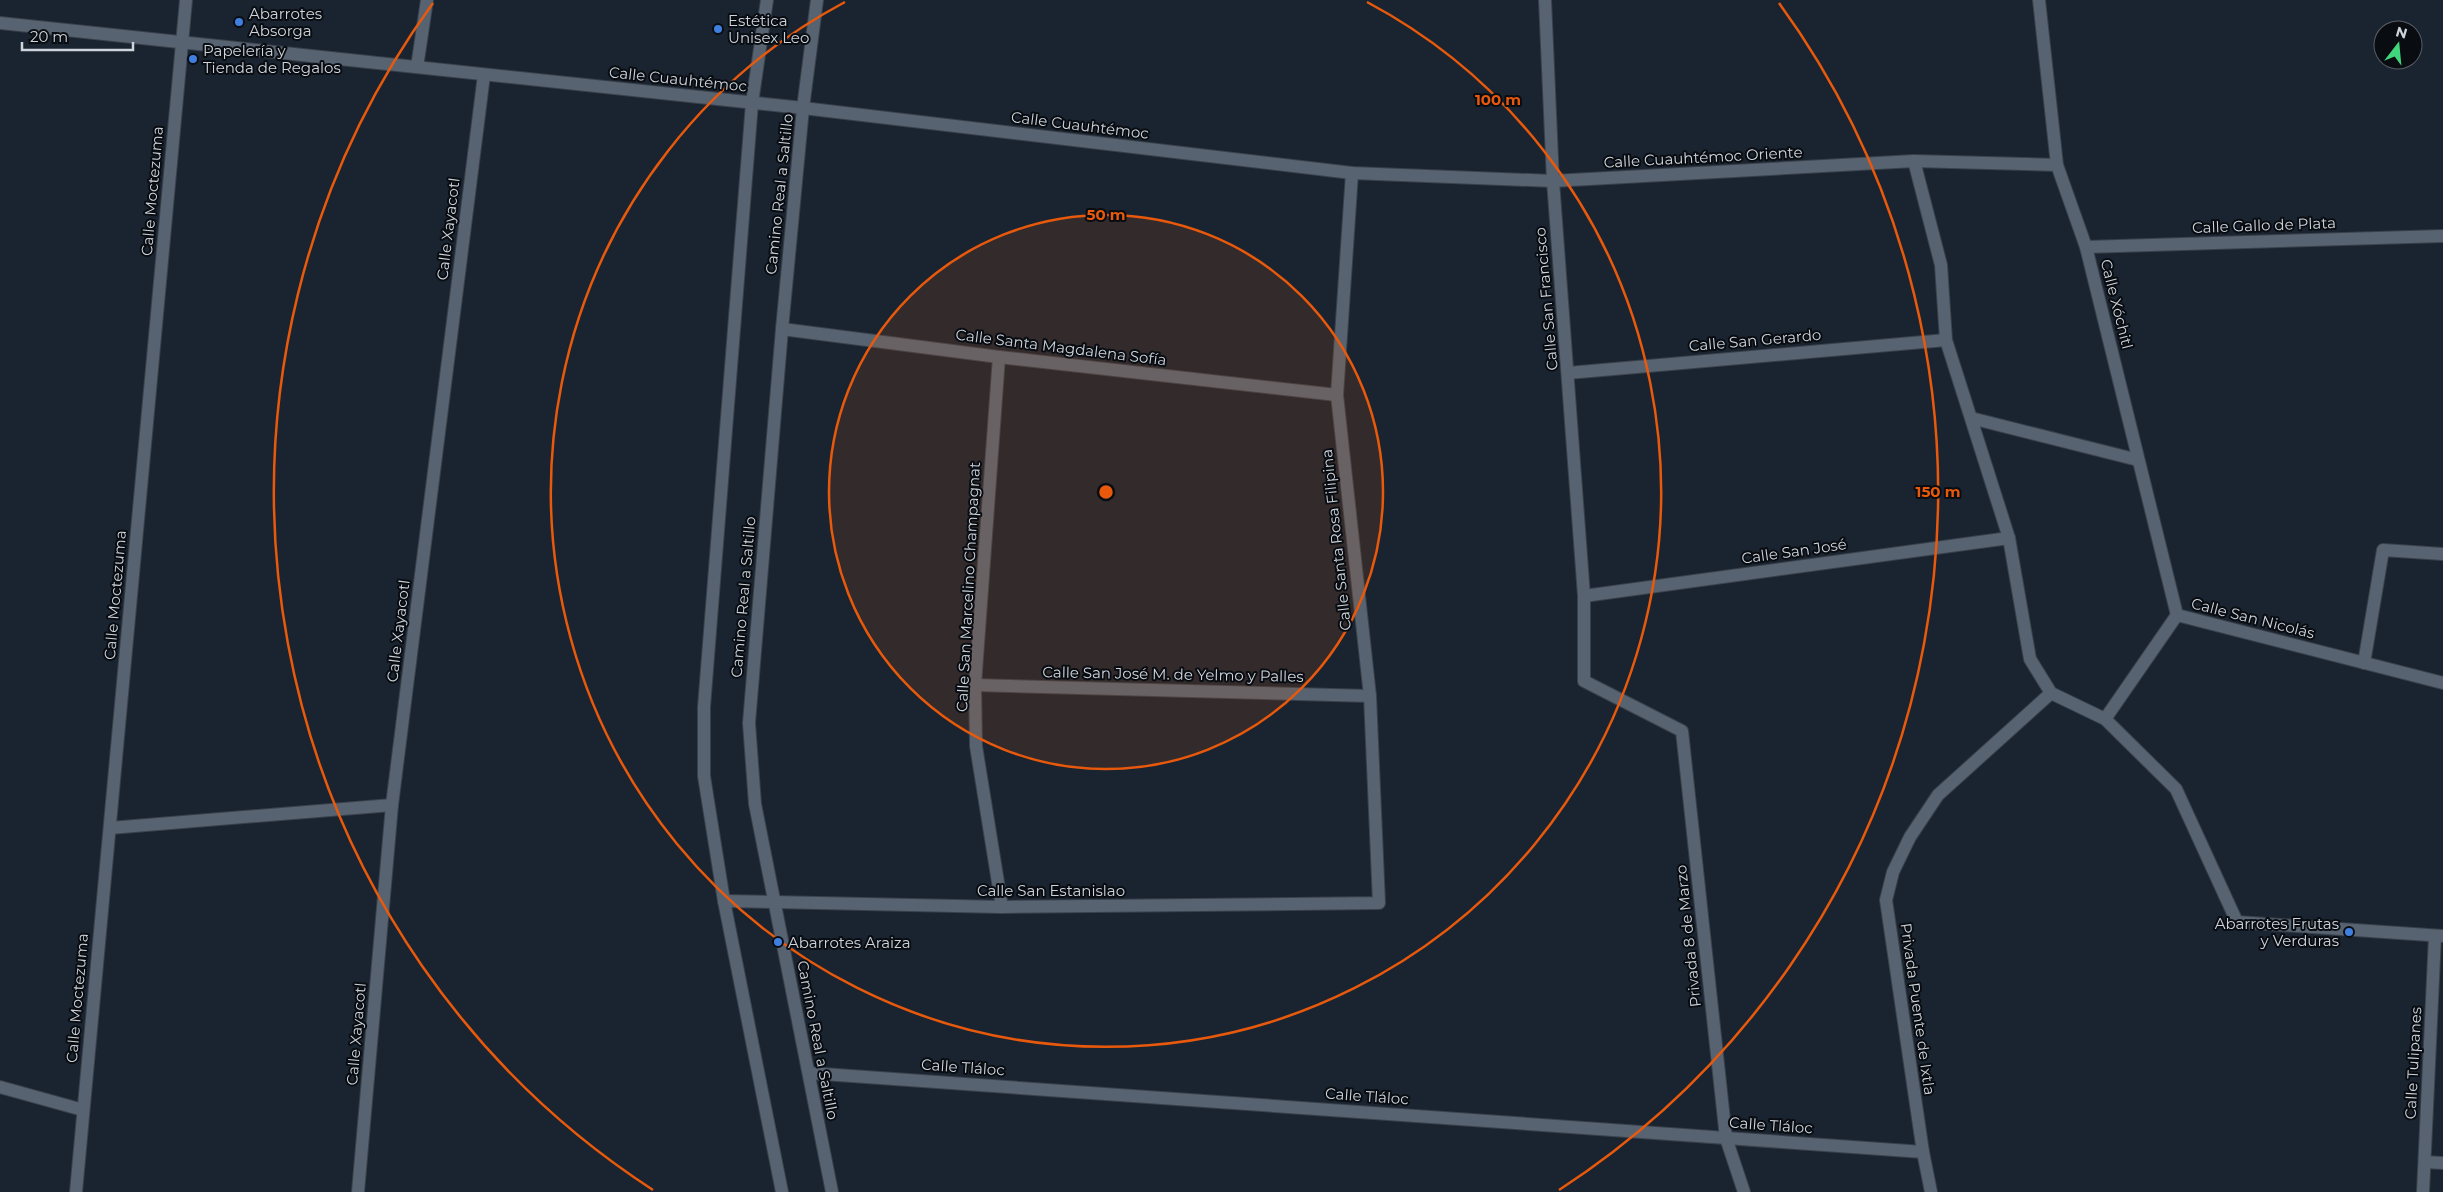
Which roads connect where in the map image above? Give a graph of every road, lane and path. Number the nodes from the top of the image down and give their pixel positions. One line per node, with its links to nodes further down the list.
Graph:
1 (186, 0): 8 (street, Calle Moctezuma)
2 (427, 0): 9 (street)
3 (767, 0): 11 (street, Camino Real a Saltillo)
4 (817, 0): 12 (street, Camino Real a Saltillo)
5 (1545, 0): 16 (street, Calle San Francisco)
6 (2039, 0): 14 (street, Calle Xóchitl)
7 (0, 23): 8 (street, Calle Cuauhtémoc)
8 (182, 43): 9 (street, Calle Cuauhtémoc); 38 (street, Calle Moctezuma)
9 (417, 67): 10 (street, Calle Cuauhtémoc)
10 (484, 75): 11 (street, Calle Cuauhtémoc); 37 (street, Calle Xayacotl)
11 (752, 103): 12 (street, Calle Cuauhtémoc); 39 (street, Camino Real a Saltillo)
12 (803, 108): 15 (street, Calle Cuauhtémoc); 19 (street, Camino Real a Saltillo)
13 (1914, 161): 14 (street, Calle Cuauhtémoc Oriente); 16 (street, Calle Cuauhtémoc Oriente); 20 (street)
14 (2057, 165): 18 (street, Calle Xóchitl)
15 (1352, 174): 16 (street, Calle Cuauhtémoc Oriente); 23 (street, Calle Santa Rosa Filipina)
16 (1553, 181): 22 (street, Calle San Francisco)
17 (2443, 236): 18 (street, Calle Gallo de Plata)
18 (2086, 247): 25 (street, Calle Xóchitl)
19 (782, 329): 21 (street, Calle Santa Magdalena Sofía); 40 (street, Camino Real a Saltillo)
20 (1946, 340): 22 (street, Calle San Gerardo); 24 (street)
21 (999, 357): 23 (street, Calle Santa Magdalena Sofía); 32 (street, Calle San Marcelino Champagnat)
22 (1568, 373): 28 (street, Calle San Francisco)
23 (1337, 395): 34 (street, Calle Santa Rosa Filipina)
24 (1971, 418): 25 (street); 26 (street)
25 (2138, 460): 29 (street, Calle Xóchitl)
26 (2009, 538): 28 (street, Calle San José); 33 (street)
27 (2443, 554): 30 (street)
28 (1584, 596): 36 (street, Calle San Francisco)
29 (2177, 615): 30 (street, Calle San Nicolás); 35 (street, Calle San Nicolás)
30 (2364, 663): 31 (street, Calle San Nicolás)
31 (2443, 684)
32 (975, 685): 34 (street, Calle San José M. de Yelmo y Palles); 42 (street, Calle San Marcelino Champagnat)
33 (2051, 693): 35 (street); 48 (street, Privada Puente de Ixtla)
34 (1370, 696): 41 (street, Calle Santa Rosa Filipina)
35 (2105, 719): 43 (street)
36 (1682, 731): 47 (street, Privada 8 de Marzo)
37 (392, 805): 38 (street); 52 (street, Calle Xayacotl)
38 (110, 828): 46 (street, Calle Moctezuma)
39 (724, 901): 40 (street, Calle San Estanislao); 53 (street, Camino Real a Saltillo)
40 (774, 902): 42 (street, Calle San Estanislao); 44 (street, Camino Real a Saltillo)
41 (1379, 904): 42 (street, Calle San Estanislao)
42 (1002, 907)
43 (2439, 936): 49 (street, Calle Tulipanes)
44 (809, 1073): 47 (street, Calle Tláloc); 54 (street, Camino Real a Saltillo)
45 (0, 1087): 46 (street)
46 (84, 1110): 51 (street, Calle Moctezuma)
47 (1726, 1138): 48 (street, Calle Tláloc); 55 (street, Privada 8 de Marzo)
48 (1923, 1152): 56 (street, Privada Puente de Ixtla)
49 (2425, 1162): 50 (street); 57 (street, Calle Tulipanes)
50 (2443, 1163)
51 (76, 1192)
52 (358, 1192)
53 (782, 1192)
54 (832, 1192)
55 (1744, 1192)
56 (1931, 1192)
57 (2424, 1192)

